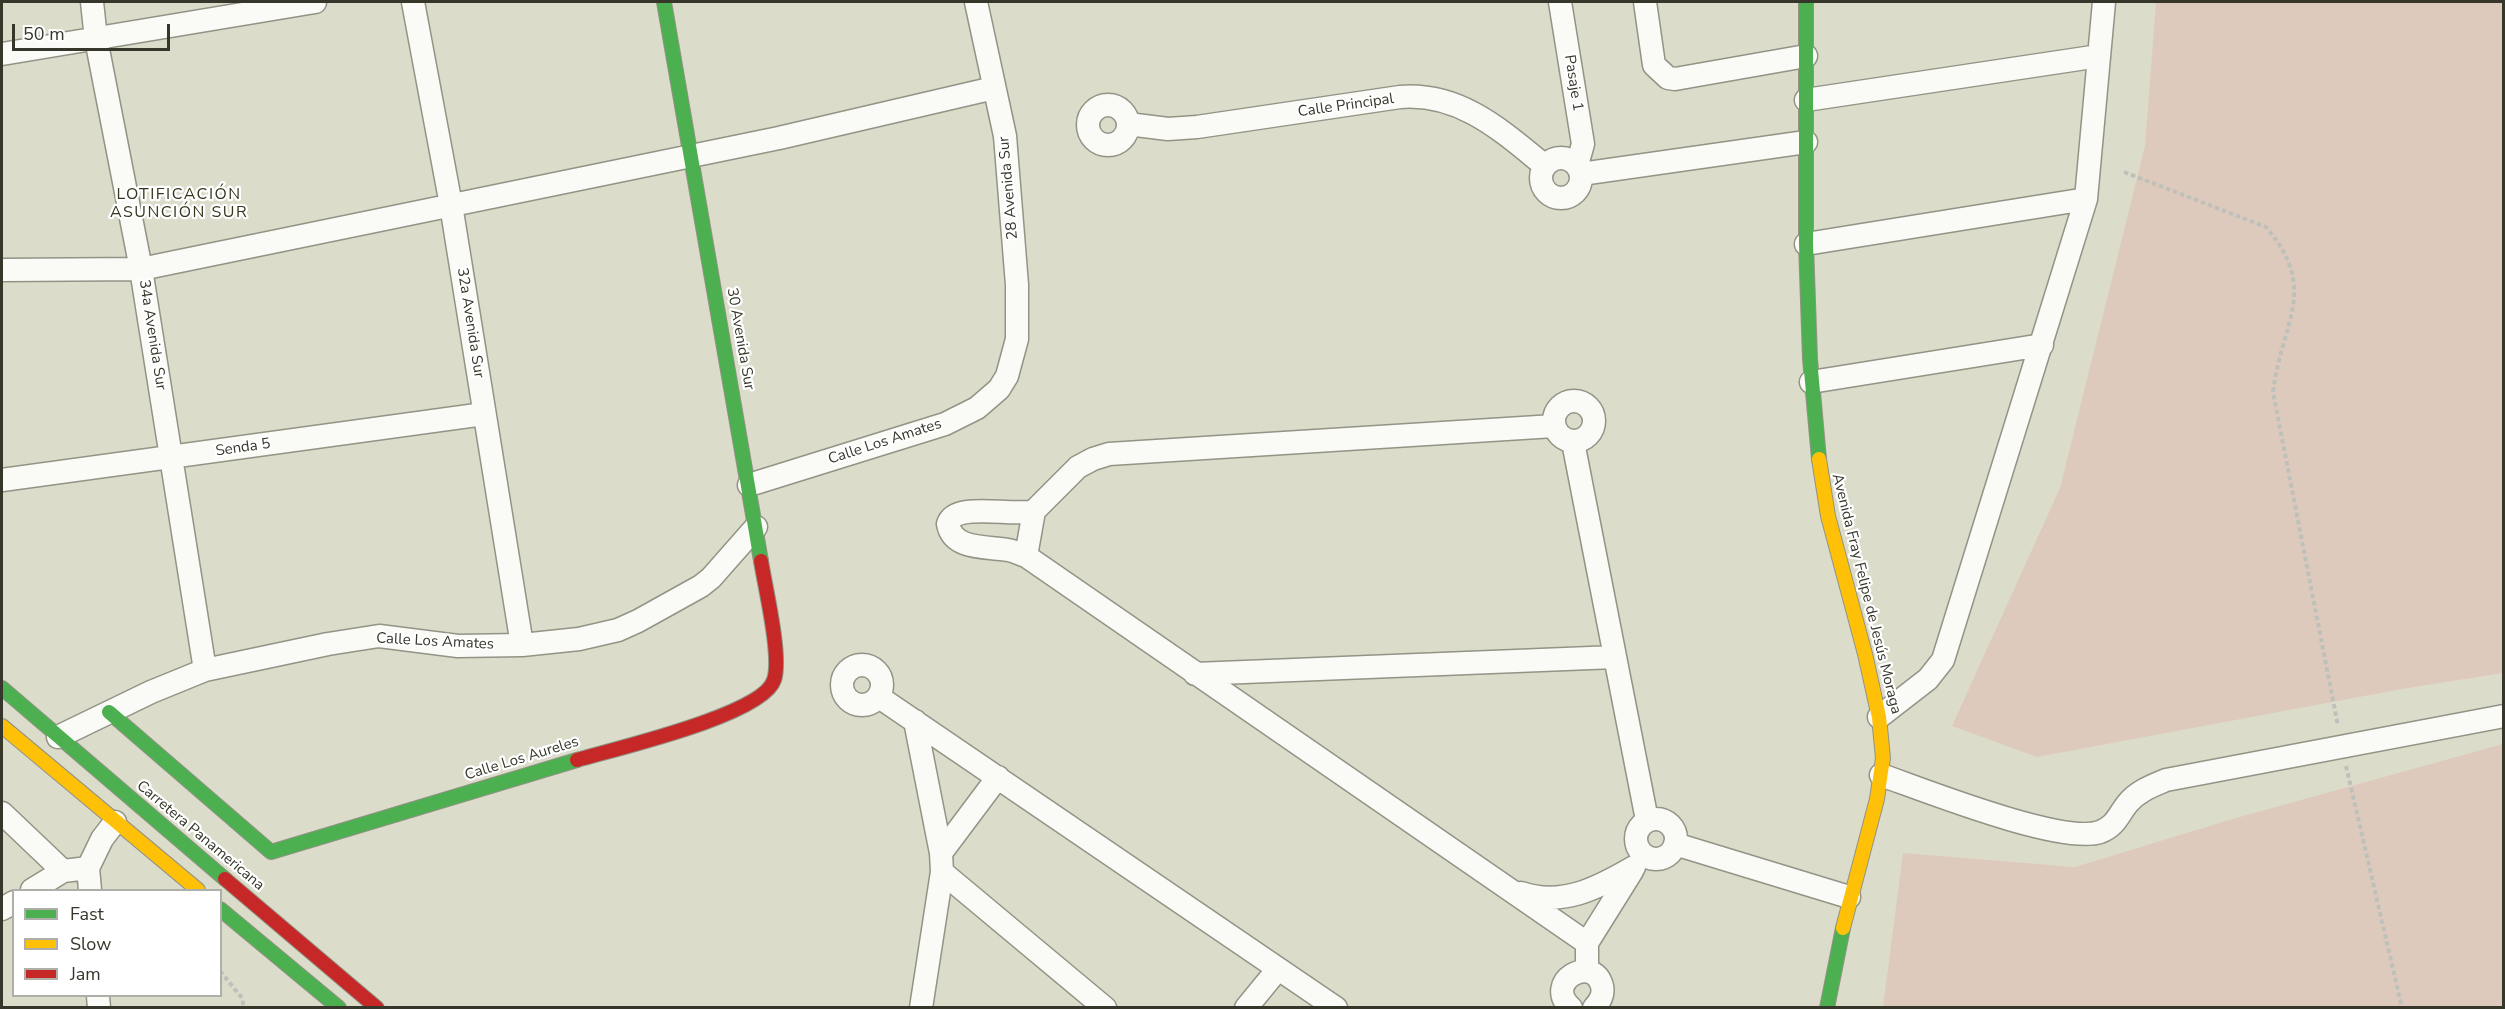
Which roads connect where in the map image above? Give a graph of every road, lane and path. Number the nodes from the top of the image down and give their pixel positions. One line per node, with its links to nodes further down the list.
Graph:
1 (92, 2): 10 (street, 34a Avenida Sur)
2 (315, 2): 10 (street)
3 (412, 2): 23 (street, 32a Avenida Sur)
4 (664, 2): 18 (main road, 30 Avenida Sur)
5 (976, 2): 14 (street, 28 Avenida Sur)
6 (1560, 2): 20 (street, Pasaje 1)
7 (1645, 2): 12 (street)
8 (1806, 2): 12 (main road, Avenida Fray Felipe de Jesús Moraga)
9 (2104, 2): 13 (street)
10 (96, 39): 11 (street); 25 (street, 34a Avenida Sur)
11 (2, 54)
12 (1806, 56): 15 (main road, Avenida Fray Felipe de Jesús Moraga)
13 (2099, 56): 15 (street); 22 (street)
14 (994, 88): 18 (street); 28 (street, 28 Avenida Sur)
15 (1806, 100): 17 (main road, Avenida Fray Felipe de Jesús Moraga)
16 (1128, 124): 19 (street, Calle Principal)
17 (1806, 142): 20 (street); 24 (main road, Avenida Fray Felipe de Jesús Moraga)
18 (691, 156): 23 (street); 35 (main road, 30 Avenida Sur)
19 (1545, 166): 20 (street); 20 (street)
20 (1579, 170)
21 (2124, 172): 52 (path)
22 (2086, 199): 24 (street); 27 (street)
23 (451, 205): 25 (street); 30 (street, 32a Avenida Sur)
24 (1806, 244): 29 (main road, Avenida Fray Felipe de Jesús Moraga)
25 (141, 269): 26 (street); 33 (street, 34a Avenida Sur)
26 (2, 270)
27 (2042, 345): 29 (street); 48 (street)
28 (1007, 376): 35 (street, Calle Los Amates)
29 (1811, 382): 48 (main road, Avenida Fray Felipe de Jesús Moraga)
30 (484, 414): 33 (street, Senda 5); 39 (street, 32a Avenida Sur)
31 (1554, 426): 32 (street); 32 (street); 36 (street)
32 (1573, 442): 40 (street)
33 (171, 458): 34 (street, Senda 5); 41 (street, 34a Avenida Sur)
34 (2, 480)
35 (749, 485): 37 (main road, 30 Avenida Sur)
36 (1034, 511): 38 (street); 38 (street)
37 (756, 527): 39 (street, Calle Los Amates); 43 (main road, 30 Avenida Sur)
38 (1026, 556): 42 (street)
39 (522, 645): 41 (street, Calle Los Amates)
40 (1615, 657): 42 (street); 56 (street)
41 (204, 670): 46 (street, Calle Los Amates)
42 (1195, 674): 65 (street)
43 (774, 682): 46 (main road, Calle Los Aureles)
44 (2, 688): 51 (main road, Carretera Panamericana)
45 (879, 697): 49 (street)
46 (109, 712): 51 (street, Calle Los Amates)
47 (2504, 716): 52 (street)
48 (1879, 717): 53 (main road, Avenida Fray Felipe de Jesús Moraga)
49 (915, 721): 54 (street); 60 (street)
50 (2, 726): 57 (main road)
51 (58, 737): 74 (main road, Carretera Panamericana)
52 (2342, 748): 53 (street); 82 (path)
53 (1881, 775): 66 (main road, Avenida Fray Felipe de Jesús Moraga)
54 (998, 777): 60 (street); 69 (street)
55 (2, 813): 61 (street)
56 (1647, 820): 58 (street); 59 (street)
57 (115, 822): 62 (street); 64 (main road)
58 (1675, 844): 59 (street); 66 (street)
59 (1638, 861): 65 (street); 68 (street)
60 (941, 862): 75 (street); 76 (street)
61 (63, 871): 62 (street); 63 (street)
62 (89, 879)
63 (35, 889)
64 (196, 889)
65 (1509, 890): 68 (street)
66 (1849, 897): 81 (main road, Avenida Fray Felipe de Jesús Moraga)
67 (222, 911): 73 (main road)
68 (1587, 943): 70 (street)
69 (1278, 969): 77 (street); 78 (street)
70 (1587, 971): 79 (street); 80 (street)
71 (222, 973): 72 (path)
72 (244, 1008)
73 (339, 1008)
74 (377, 1008)
75 (921, 1008)
76 (1105, 1008)
77 (1246, 1008)
78 (1335, 1008)
79 (1571, 1008)
80 (1594, 1008)
81 (1827, 1008)
82 (2402, 1008)

